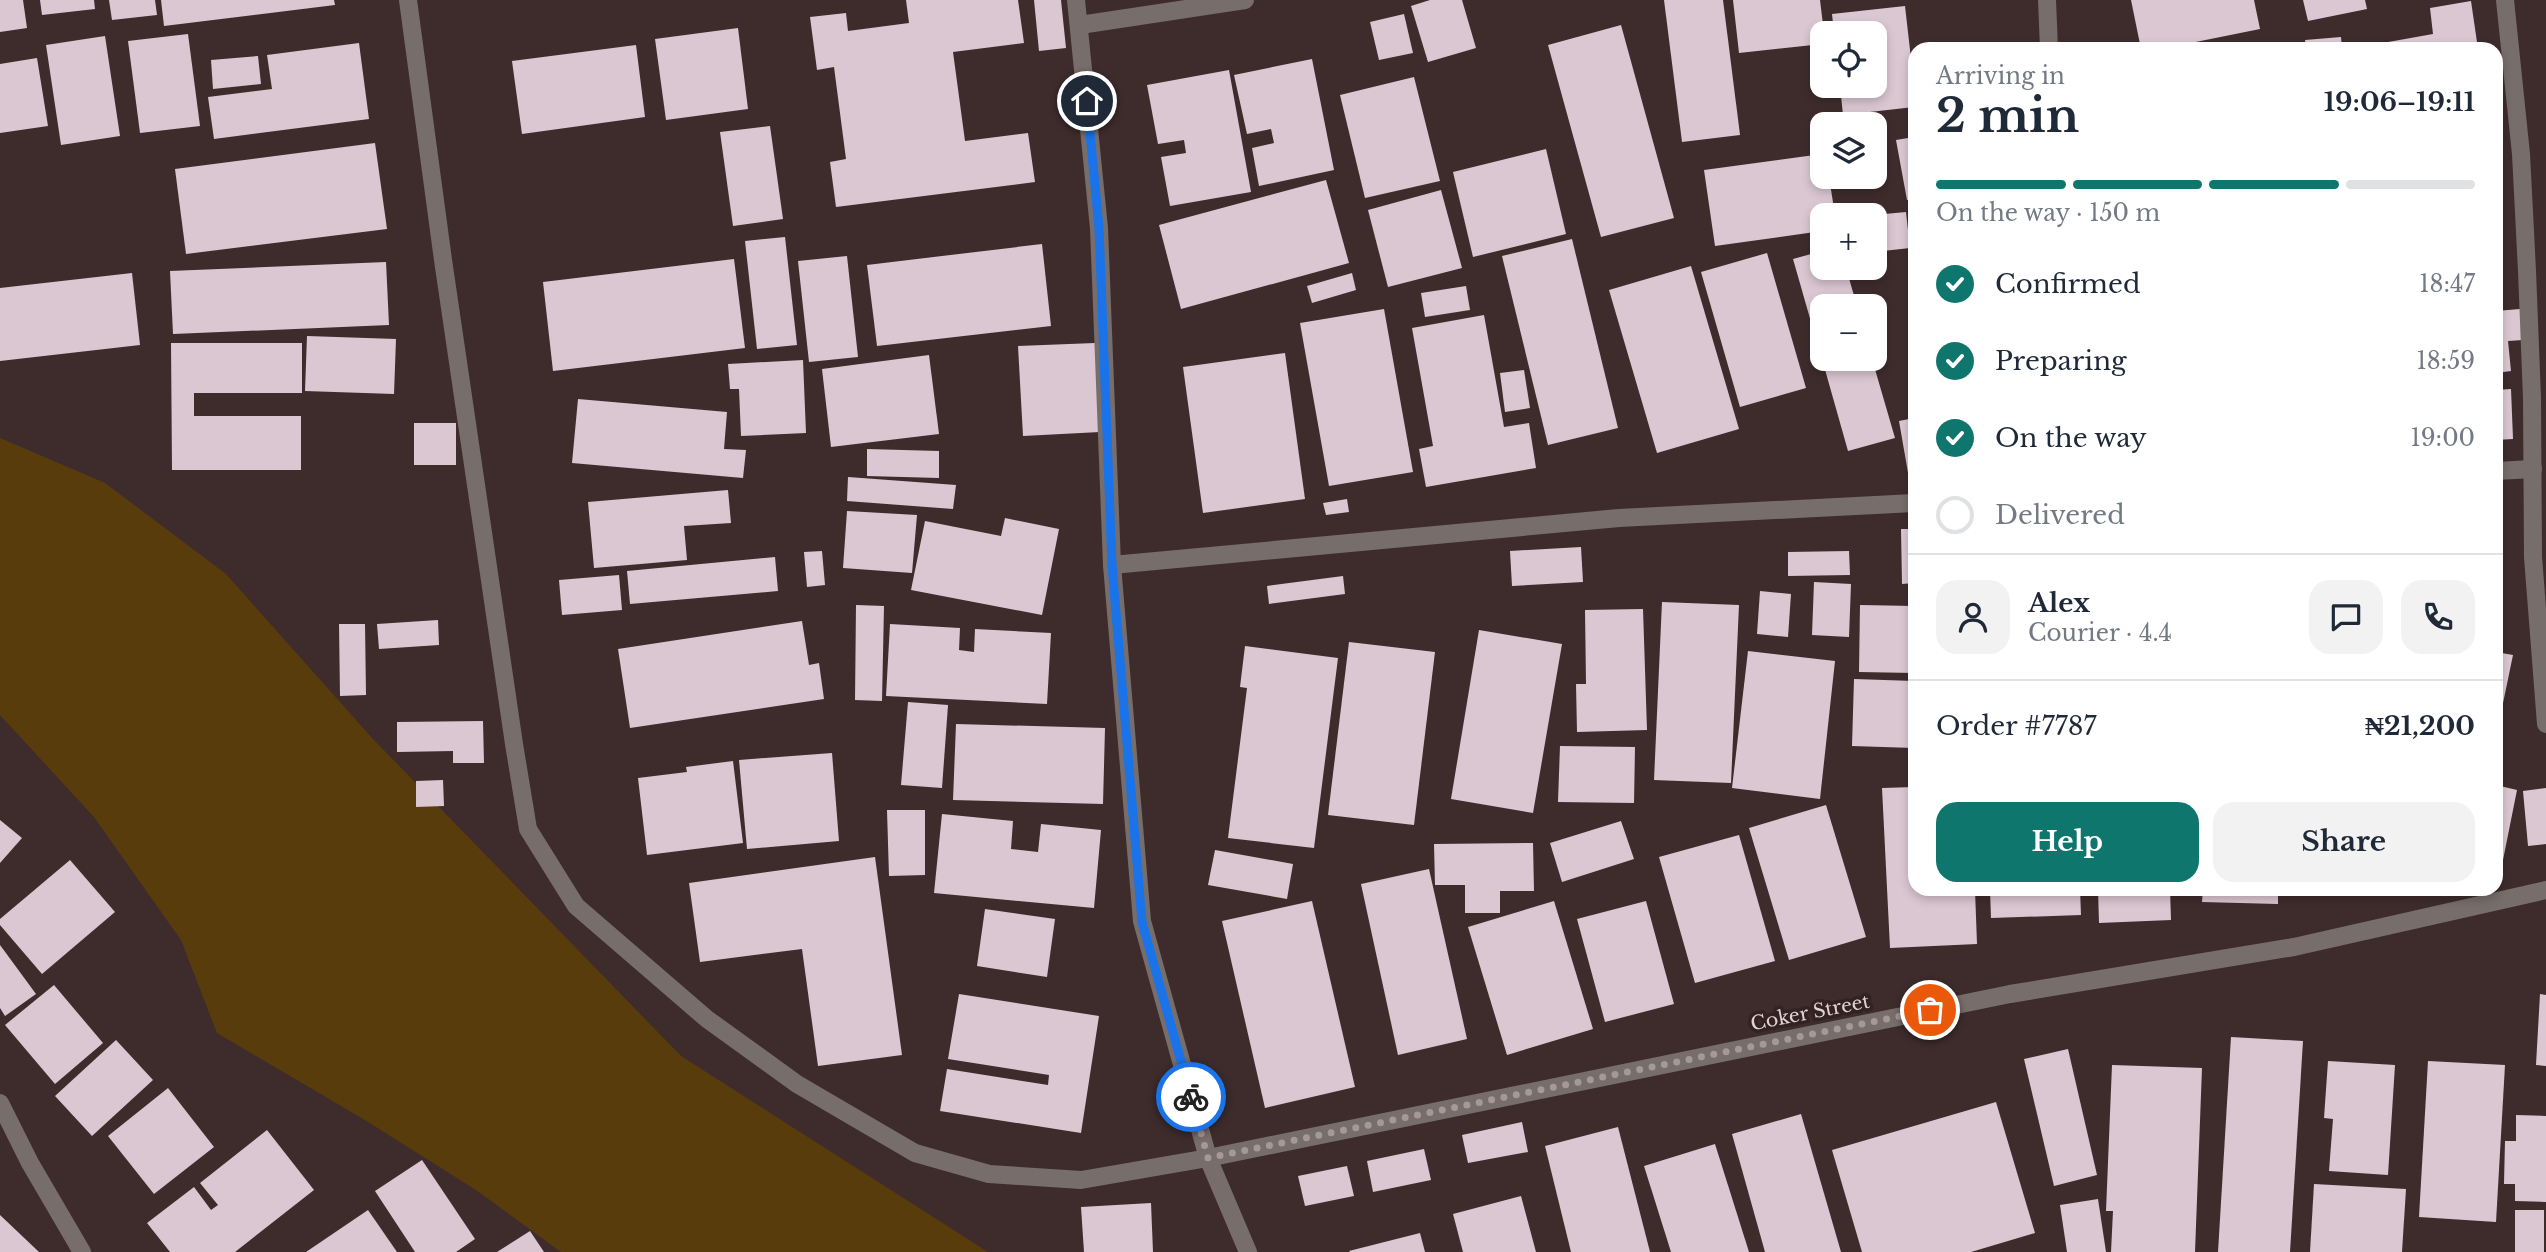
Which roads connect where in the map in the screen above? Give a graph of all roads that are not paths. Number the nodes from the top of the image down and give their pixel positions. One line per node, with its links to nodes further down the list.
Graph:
1 (408, 0): 16 (street, Coker Street)
2 (1076, 0): 6 (street)
3 (1245, 0): 6 (street)
4 (2047, 0): 7 (street)
5 (2505, 0): 8 (street)
6 (1080, 25): 12 (street)
7 (2049, 42)
8 (2533, 469): 9 (street); 11 (street)
9 (2503, 471)
10 (1908, 503): 12 (street)
11 (2540, 557): 13 (street)
12 (1112, 565): 16 (street)
13 (2546, 724)
14 (2546, 890): 16 (street, Coker Street)
15 (0, 1103): 17 (street)
16 (1208, 1158): 18 (street)
17 (82, 1252)
18 (1248, 1252)

